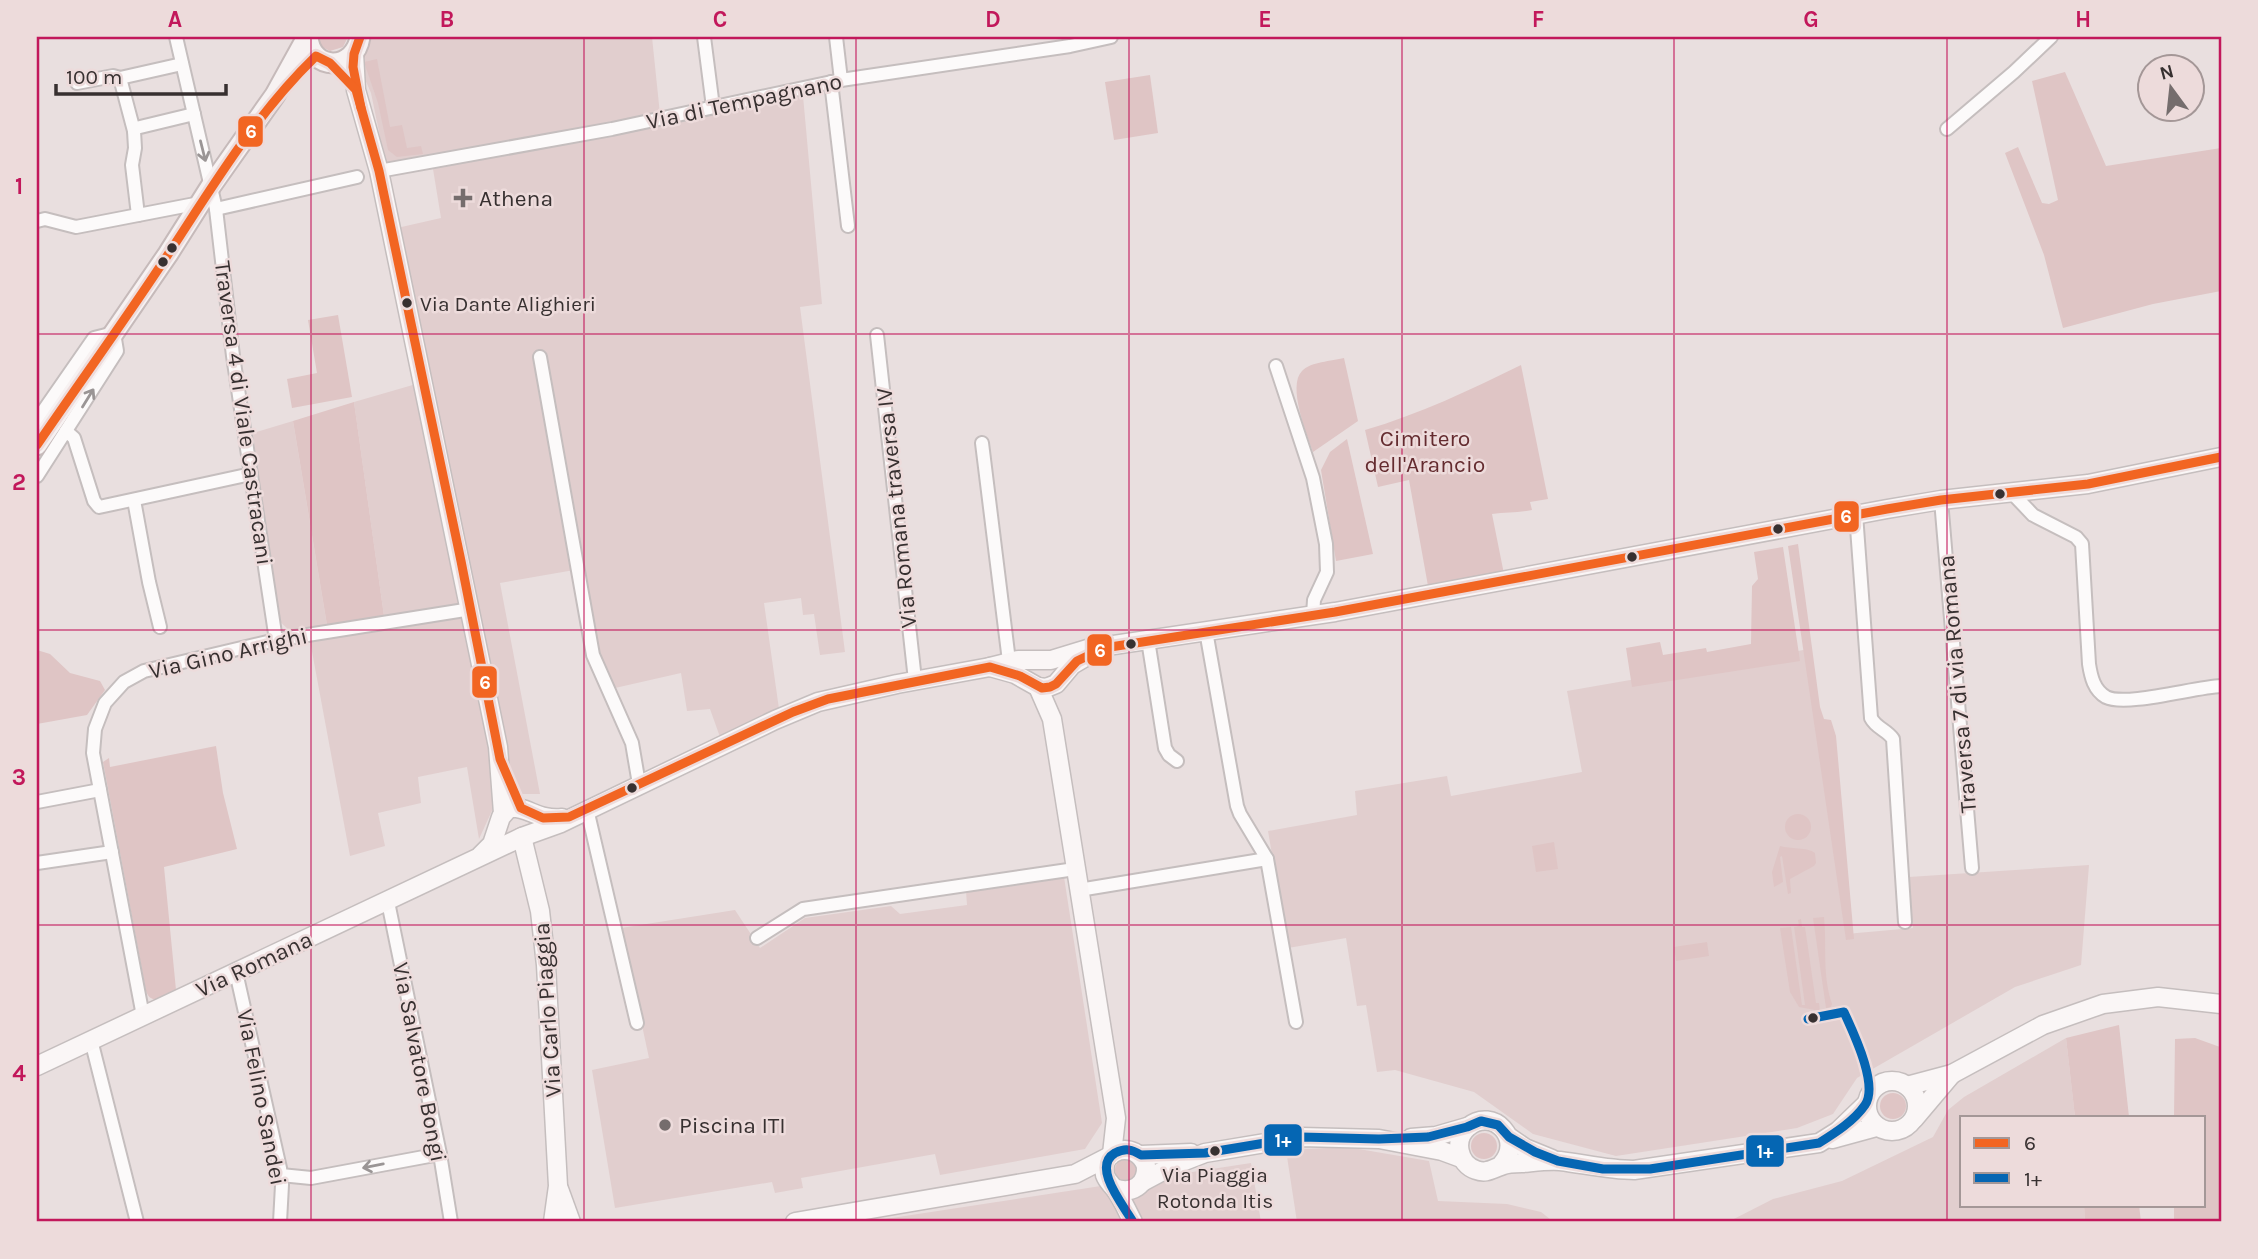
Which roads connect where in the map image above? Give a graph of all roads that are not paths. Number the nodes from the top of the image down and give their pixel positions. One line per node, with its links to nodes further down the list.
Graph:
1 (176, 37): 9 (street)
2 (307, 37): 8 (main road); 14 (main road)
3 (704, 37): 15 (street)
4 (836, 37): 11 (street)
5 (1111, 37): 11 (street, Via di Tempagnano)
6 (2052, 37): 17 (street)
7 (357, 45): 8 (main road); 13 (main road)
8 (323, 60): 13 (main road); 14 (main road)
9 (182, 64): 10 (street); 16 (street)
10 (120, 78): 12 (street); 18 (street)
11 (836, 81): 15 (street, Via di Tempagnano); 25 (street)
12 (77, 83)
13 (356, 90): 19 (main road)
14 (275, 95): 21 (main road)
15 (713, 107): 19 (street, Via di Tempagnano)
16 (194, 114): 18 (street); 21 (street, one-way to 21)
17 (1947, 129)
18 (134, 131): 23 (street)
19 (379, 171): 41 (main road)
20 (357, 177): 22 (street)
21 (211, 186): 22 (main road)
22 (208, 206): 23 (street); 26 (main road); 35 (street, Traversa 4 di Viale Castracani)
23 (138, 215): 24 (street)
24 (40, 216)
25 (848, 226)
26 (114, 333): 30 (street); 31 (street, one-way to 26); 33 (main road)
27 (877, 335): 51 (street, Via Romana traversa IV)
28 (540, 357): 55 (street)
29 (1276, 366): 42 (street)
30 (37, 420)
31 (66, 431): 36 (street); 38 (street)
32 (982, 443): 49 (street)
33 (37, 445)
34 (2221, 457): 37 (main road, Via Romana)
35 (251, 474): 38 (street); 45 (street, Traversa 4 di Viale Castracani)
36 (37, 476)
37 (2012, 493): 39 (main road, Via Romana); 53 (street)
38 (134, 500): 43 (street)
39 (1941, 500): 40 (main road, Via Romana); 66 (street, Traversa 7 di via Romana)
40 (1856, 514): 42 (main road, Via Romana); 70 (street)
41 (471, 609): 45 (street, Via Gino Arrighi); 59 (main road)
42 (1313, 615): 44 (main road, Via Romana)
43 (160, 626)
44 (1206, 631): 46 (main road, Via Romana); 63 (street)
45 (276, 640): 56 (street, Via Gino Arrighi)
46 (1148, 640): 47 (main road, Via Romana); 54 (street)
47 (1104, 648): 48 (main road, Via Romana); 52 (main road, Via Romana)
48 (1046, 660): 49 (main road, Via Romana); 52 (main road); 52 (main road)
49 (1009, 661): 50 (main road, Via Romana)
50 (990, 667): 51 (main road, Via Romana); 52 (main road, Via Romana)
51 (915, 680): 55 (main road, Via Romana)
52 (1047, 683): 67 (main road)
53 (2221, 686)
54 (1177, 761)
55 (639, 784): 58 (main road, Via Romana)
56 (100, 790): 57 (street); 62 (street, Via Gino Arrighi)
57 (37, 802)
58 (587, 809): 60 (main road, Via Romana); 76 (street)
59 (513, 814): 60 (main road, Via Romana); 61 (main road); 61 (main road); 64 (main road, Via Romana)
60 (569, 817): 61 (main road, Via Romana)
61 (522, 837): 64 (main road, Via Romana); 99 (main road, Via Carlo Piaggia)
62 (112, 852): 65 (street); 74 (street, Via Gino Arrighi)
63 (1267, 859): 68 (street); 75 (street)
64 (471, 862): 69 (main road, Via Romana)
65 (37, 863)
66 (1972, 867)
67 (1075, 869): 68 (main road); 71 (street)
68 (1079, 890): 82 (main road)
69 (388, 902): 72 (main road, Via Romana); 89 (street, Via Salvatore Bongi)
70 (1905, 922)
71 (757, 938)
72 (236, 972): 74 (main road, Via Romana); 97 (street, Via Felino Sandei)
73 (2221, 1004): 79 (main road)
74 (143, 1016): 77 (main road, Via Romana)
75 (1296, 1022)
76 (637, 1023)
77 (91, 1040): 78 (main road, Via Romana); 101 (street)
78 (37, 1066)
79 (1952, 1074): 80 (main road); 83 (main road)
80 (1907, 1086): 81 (main road); 83 (main road)
81 (1866, 1104): 84 (main road); 88 (main road)
82 (1116, 1118): 90 (main road); 92 (main road)
83 (1913, 1120): 84 (main road)
84 (1876, 1126): 88 (main road)
85 (1467, 1127): 86 (main road); 87 (main road); 93 (main road)
86 (1509, 1137): 94 (main road); 95 (main road)
87 (1379, 1139): 91 (main road); 93 (main road)
88 (1825, 1141): 94 (main road)
89 (440, 1153): 97 (street, one-way to 97); 103 (street, Via Salvatore Bongi)
90 (1136, 1153): 91 (main road); 92 (main road); 98 (main road)
91 (1205, 1153): 98 (main road)
92 (1111, 1155): 96 (main road); 100 (main road)
93 (1461, 1158): 95 (main road)
94 (1558, 1161): 95 (main road)
95 (1501, 1166)
96 (1075, 1174): 100 (main road); 106 (main road)
97 (281, 1175): 102 (street, Via Felino Sandei)
98 (1141, 1184): 100 (main road); 107 (main road)
99 (558, 1186): 104 (main road, Via Carlo Piaggia); 105 (main road, Via Carlo Piaggia)
100 (1112, 1186): 107 (main road)
101 (137, 1222)
102 (280, 1222)
103 (451, 1222)
104 (553, 1222)
105 (571, 1222)
106 (795, 1222)
107 (1133, 1222)

